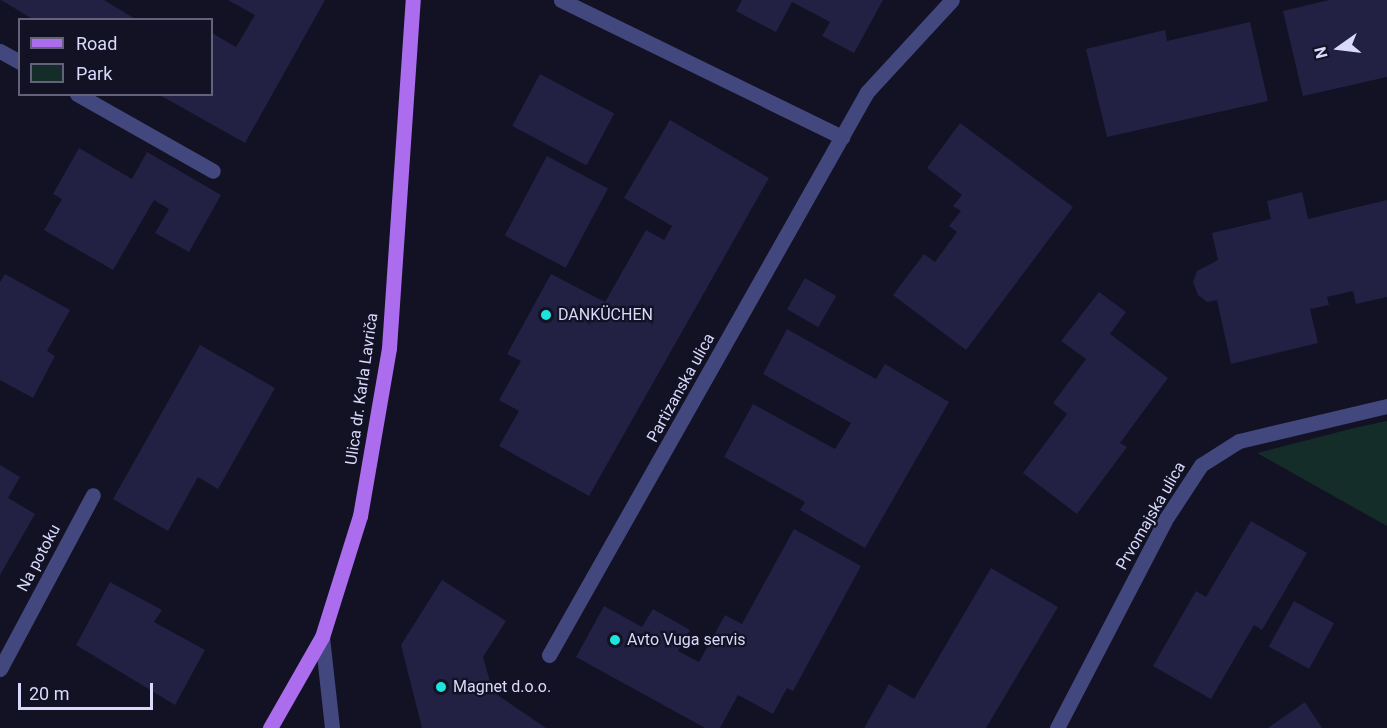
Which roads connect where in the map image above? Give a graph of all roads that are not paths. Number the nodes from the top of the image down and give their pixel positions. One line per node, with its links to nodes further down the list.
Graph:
1 (414, 0): 11 (main road, Ulica dr. Karla Lavriča)
2 (561, 0): 7 (street)
3 (952, 0): 7 (street, Partizanska ulica)
4 (0, 51): 5 (street)
5 (18, 61)
6 (81, 96): 8 (street)
7 (842, 137): 12 (street, Partizanska ulica)
8 (213, 171)
9 (1387, 406): 16 (street, Prvomajska ulica)
10 (93, 495): 13 (street, Na potoku)
11 (322, 637): 14 (main road, Ulica dr. Karla Lavriča); 15 (street)
12 (549, 655)
13 (0, 669)
14 (270, 728)
15 (333, 728)
16 (1057, 728)

